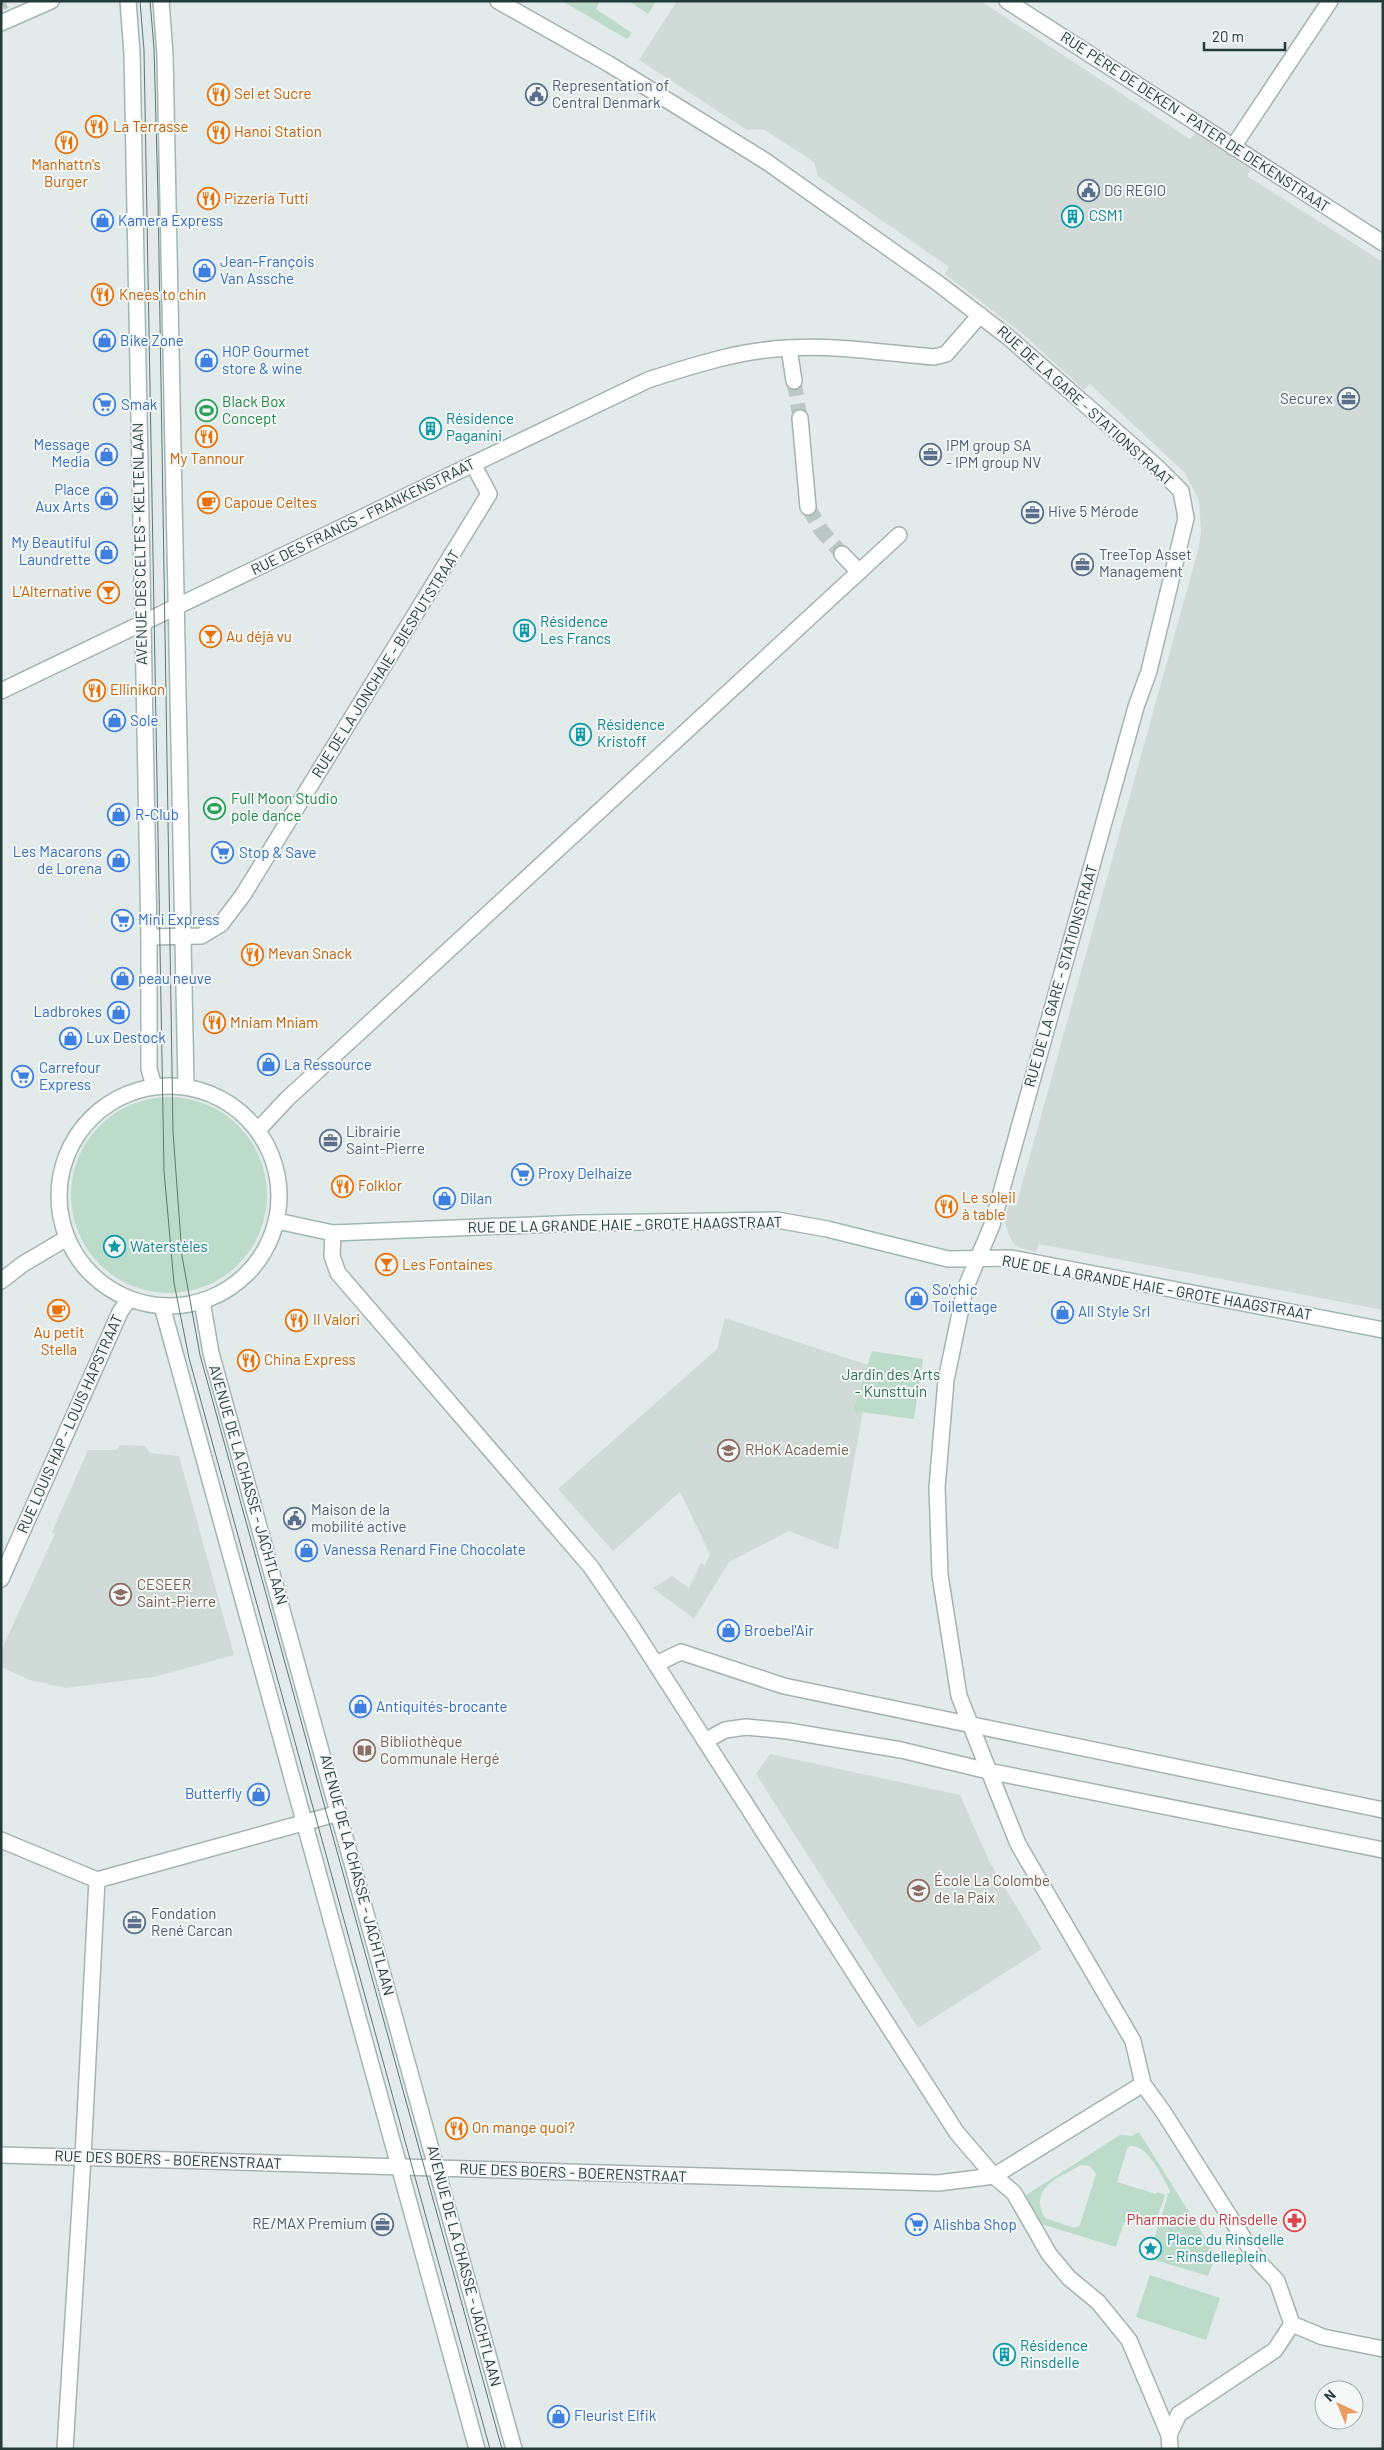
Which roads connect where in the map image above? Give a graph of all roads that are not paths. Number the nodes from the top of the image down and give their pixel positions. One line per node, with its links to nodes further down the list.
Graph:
1 (51, 1): 7 (street)
2 (128, 1): 20 (street, AVENUE DES CELTES - KELTENLAAN)
3 (161, 1): 19 (street)
4 (498, 1): 10 (street, RUE DE LA GARE - STATIONSTRAAT)
5 (1008, 1): 8 (street, RUE PÈRE DE DEKEN - PATER DE DEKENSTRAAT)
6 (1330, 1): 8 (street)
7 (1, 23)
8 (1233, 147): 9 (street, RUE PÈRE DE DEKEN - PATER DE DEKENSTRAAT)
9 (1383, 243)
10 (980, 315): 11 (street, RUE DES FRANCS - FRANKENSTRAAT); 30 (street, RUE DE LA GARE - STATIONSTRAAT)
11 (789, 348): 12 (street); 14 (street, RUE DES FRANCS - FRANKENSTRAAT)
12 (794, 381)
13 (800, 418): 15 (street)
14 (473, 464): 19 (street, RUE DES FRANCS - FRANKENSTRAAT); 22 (street, RUE DE LA JONCHAIE - BIESPUTSTRAAT)
15 (808, 508)
16 (899, 535): 18 (street)
17 (842, 554): 18 (street)
18 (859, 572): 26 (street)
19 (177, 608): 20 (street, RUE DES FRANCS - FRANKENSTRAAT); 22 (street)
20 (142, 625): 21 (street, RUE DES FRANCS - FRANKENSTRAAT); 23 (street, AVENUE DES CELTES - KELTENLAAN)
21 (1, 691)
22 (183, 936): 23 (street, RUE DE LA JONCHAIE - BIESPUTSTRAAT); 25 (street)
23 (149, 937): 24 (street, AVENUE DES CELTES - KELTENLAAN)
24 (154, 1086): 25 (street); 29 (street)
25 (186, 1086): 26 (street)
26 (258, 1130): 27 (street)
27 (277, 1220): 28 (street, RUE DE LA GRANDE HAIE - GROTE HAAGSTRAAT); 33 (street)
28 (333, 1233): 30 (street, RUE DE LA GRANDE HAIE - GROTE HAAGSTRAAT); 37 (street)
29 (67, 1238): 31 (street); 32 (street)
30 (979, 1258): 35 (street, RUE DE LA GRANDE HAIE - GROTE HAAGSTRAAT); 38 (street, RUE DE LA GARE - STATIONSTRAAT)
31 (1, 1281)
32 (129, 1299): 34 (street); 36 (street, RUE LOUIS HAP - LOUIS HAPSTRAAT)
33 (202, 1301): 34 (street); 42 (street, AVENUE DE LA CHASSE - JACHTLAAN)
34 (162, 1306): 43 (street)
35 (1383, 1330)
36 (1, 1579)
37 (656, 1664): 38 (street); 39 (street)
38 (970, 1724): 40 (street, RUE DE LA GARE - STATIONSTRAAT); 41 (street)
39 (705, 1741): 40 (street); 52 (street)
40 (988, 1770): 45 (street); 47 (street, RUE DE LA GARE - STATIONSTRAAT)
41 (1383, 1810)
42 (339, 1814): 43 (street); 51 (street, AVENUE DE LA CHASSE - JACHTLAAN)
43 (304, 1824): 46 (street); 50 (street)
44 (1, 1840): 46 (street)
45 (1383, 1850)
46 (97, 1880): 49 (street)
47 (1143, 2084): 52 (street); 53 (street)
48 (1, 2155): 49 (street, RUE DES BOERS - BOERENSTRAAT)
49 (83, 2157): 50 (street, RUE DES BOERS - BOERENSTRAAT); 56 (street)
50 (400, 2168): 51 (street, RUE DES BOERS - BOERENSTRAAT); 57 (street)
51 (437, 2169): 52 (street, RUE DES BOERS - BOERENSTRAAT); 58 (street, AVENUE DE LA CHASSE - JACHTLAAN)
52 (994, 2176): 55 (street)
53 (1292, 2324): 54 (street); 55 (street)
54 (1383, 2349)
55 (1170, 2442)
56 (65, 2449)
57 (477, 2449)
58 (514, 2449)

